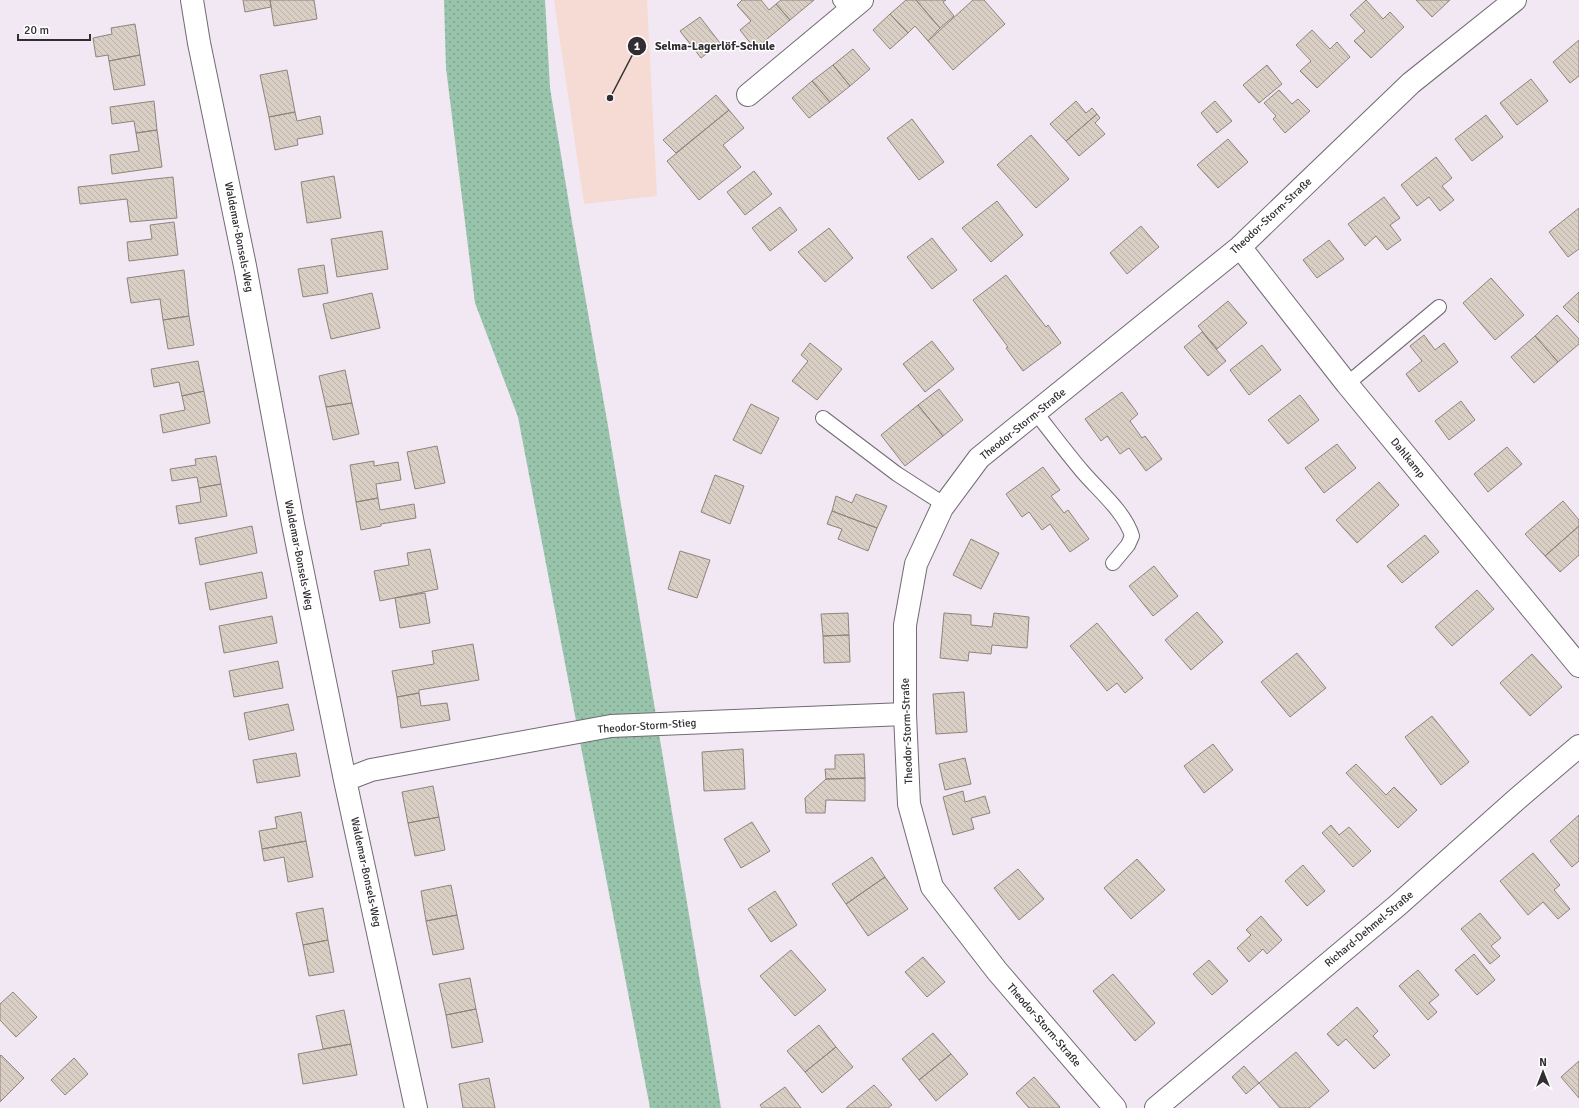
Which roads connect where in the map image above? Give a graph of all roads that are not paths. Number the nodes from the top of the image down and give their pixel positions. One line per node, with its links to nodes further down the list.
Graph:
1 (192, 0): 15 (street, Waldemar-Bonsels-Weg)
2 (1515, 0): 5 (street, Theodor-Storm-Straße)
3 (850, 4): 4 (street)
4 (748, 95)
5 (1240, 247): 7 (street, Dahlkamp); 8 (street, Theodor-Storm-Straße)
6 (1439, 307): 7 (lane)
7 (1347, 384): 12 (street, Dahlkamp)
8 (1036, 413): 10 (street, Theodor-Storm-Straße); 11 (lane)
9 (823, 418): 10 (lane)
10 (945, 505): 13 (street, Theodor-Storm-Straße)
11 (1113, 563)
12 (1579, 666)
13 (905, 714): 15 (street, Theodor-Storm-Stieg); 17 (street, Theodor-Storm-Straße)
14 (1579, 746): 18 (street, Richard-Dehmel-Straße)
15 (345, 780): 16 (street, Waldemar-Bonsels-Weg)
16 (416, 1108)
17 (1115, 1108)
18 (1156, 1108)

